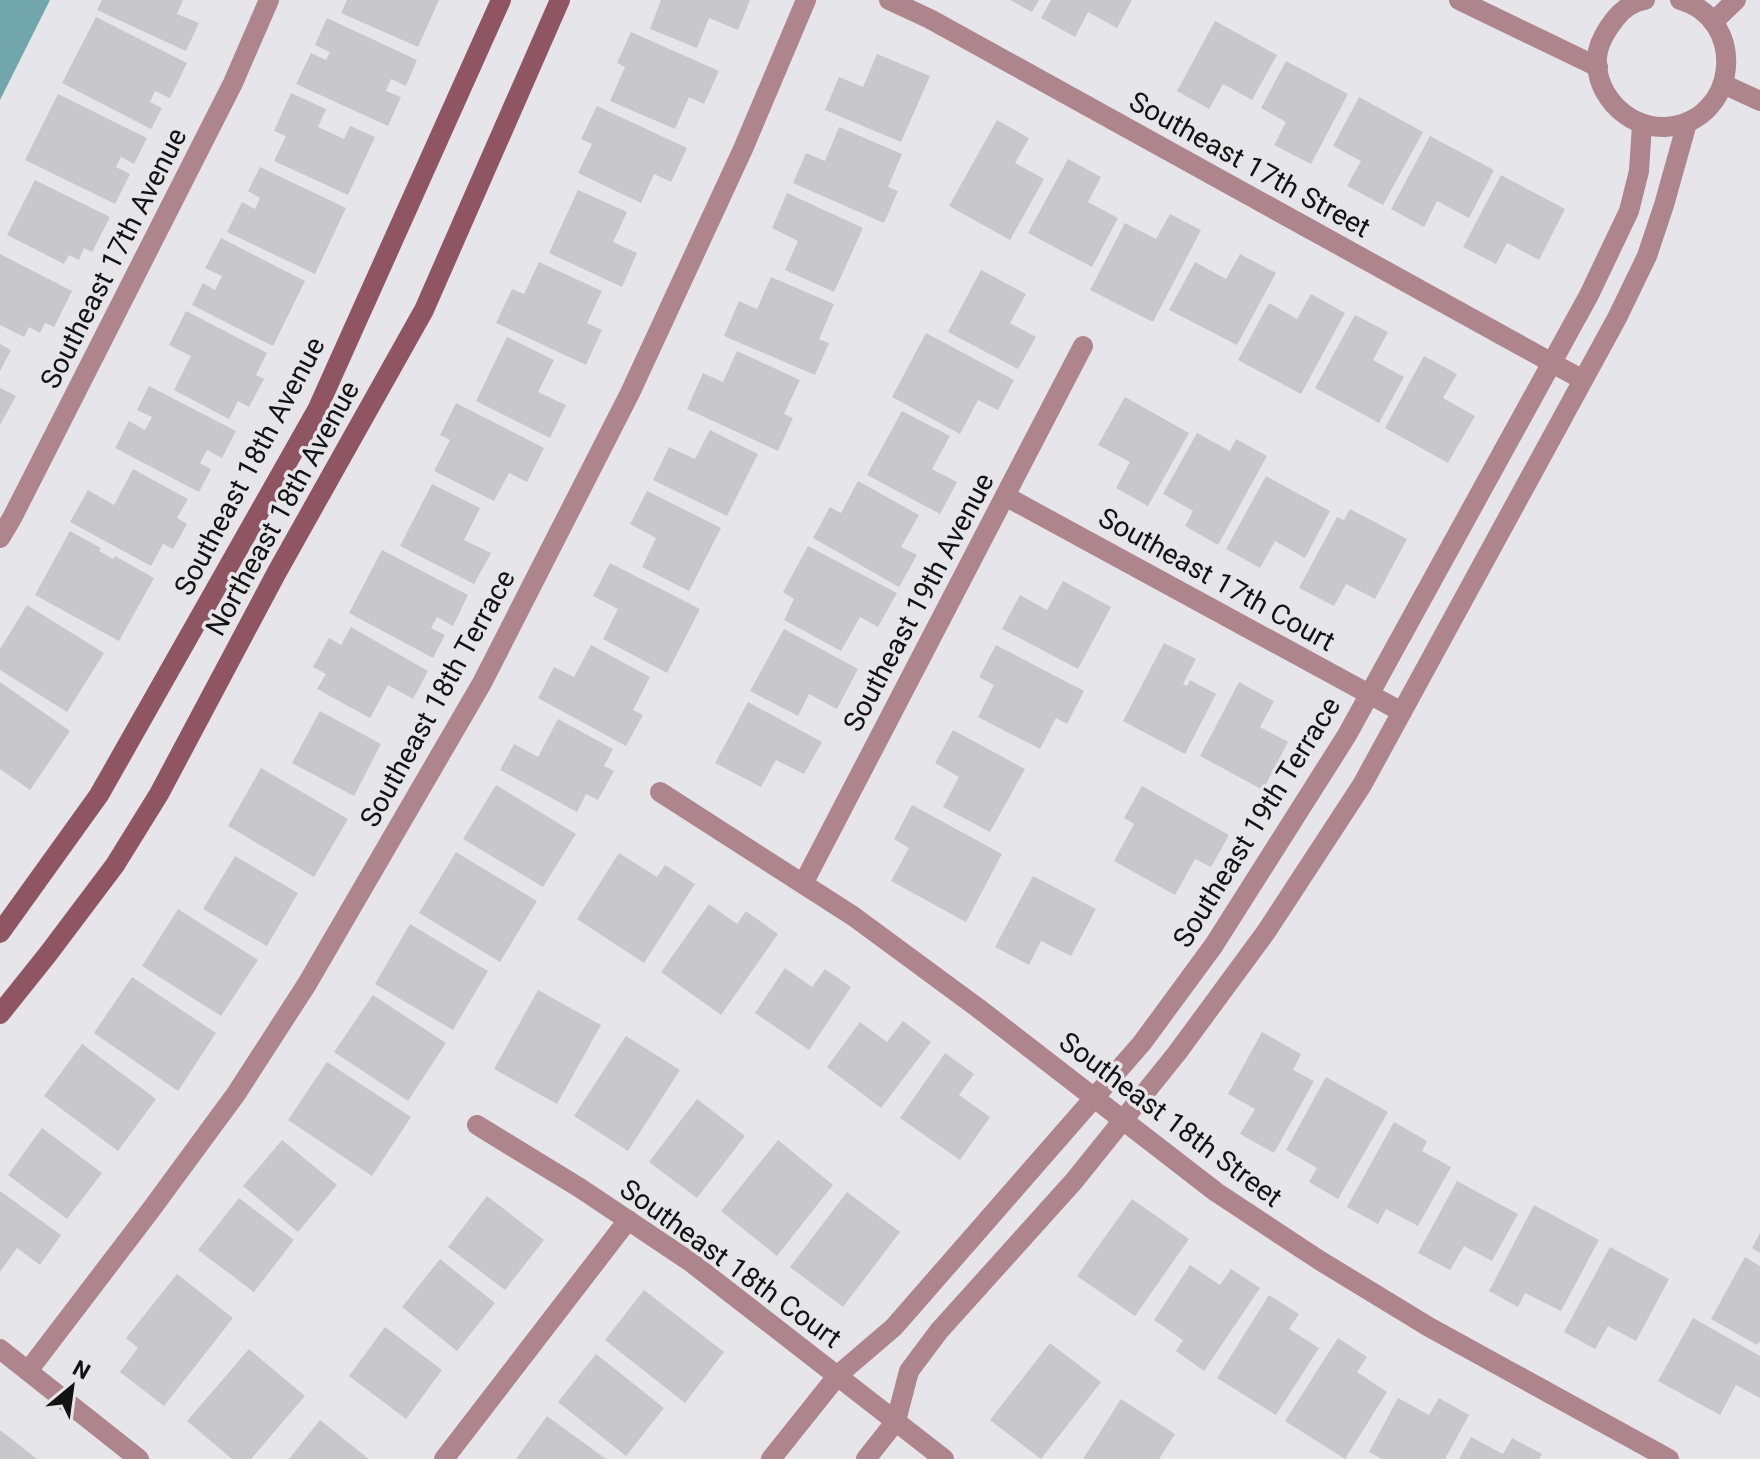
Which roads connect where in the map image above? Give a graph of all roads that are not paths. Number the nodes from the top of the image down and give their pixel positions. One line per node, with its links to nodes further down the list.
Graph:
1 (269, 0): 20 (street, Southeast 17th Avenue)
2 (501, 0): 25 (street, Southeast 18th Avenue)
3 (560, 0): 26 (street, Northeast 18th Avenue)
4 (806, 0): 32 (street, Southeast 18th Terrace)
5 (889, 0): 17 (street, Southeast 17th Street)
6 (1459, 0): 11 (street)
7 (1641, 0): 11 (street)
8 (1680, 0): 10 (street)
9 (1736, 0): 10 (street)
10 (1713, 22): 12 (street)
11 (1598, 67): 15 (street)
12 (1723, 84): 13 (street); 14 (street)
13 (1760, 101)
14 (1687, 123): 15 (street); 18 (street)
15 (1642, 124): 17 (street, Southeast 19th Terrace)
16 (1083, 346): 19 (street, Southeast 19th Avenue)
17 (1551, 362): 18 (street, Southeast 17th Street); 21 (street, Southeast 19th Terrace)
18 (1583, 380): 22 (street)
19 (1005, 496): 21 (street, Southeast 17th Court); 24 (street, Southeast 19th Avenue)
20 (0, 538)
21 (1369, 694): 22 (street, Southeast 17th Court); 27 (street, Southeast 19th Terrace)
22 (1402, 712): 28 (street)
23 (660, 792): 24 (street, Southeast 18th Street)
24 (803, 884): 27 (street, Southeast 18th Street)
25 (0, 933)
26 (0, 1014)
27 (1094, 1099): 28 (street, Southeast 18th Street); 33 (street, Southeast 19th Terrace)
28 (1123, 1121): 34 (street); 40 (street, Southeast 18th Street)
29 (477, 1125): 30 (street, Southeast 18th Court)
30 (628, 1220): 33 (street, Southeast 18th Court); 37 (street)
31 (0, 1349): 32 (street)
32 (28, 1371): 36 (street)
33 (838, 1375): 34 (street, Southeast 18th Court); 35 (street, Southeast 19th Terrace)
34 (896, 1421): 38 (street); 39 (street, Southeast 18th Court)
35 (776, 1457)
36 (139, 1459)
37 (444, 1459)
38 (866, 1459)
39 (944, 1459)
40 (1669, 1459)

